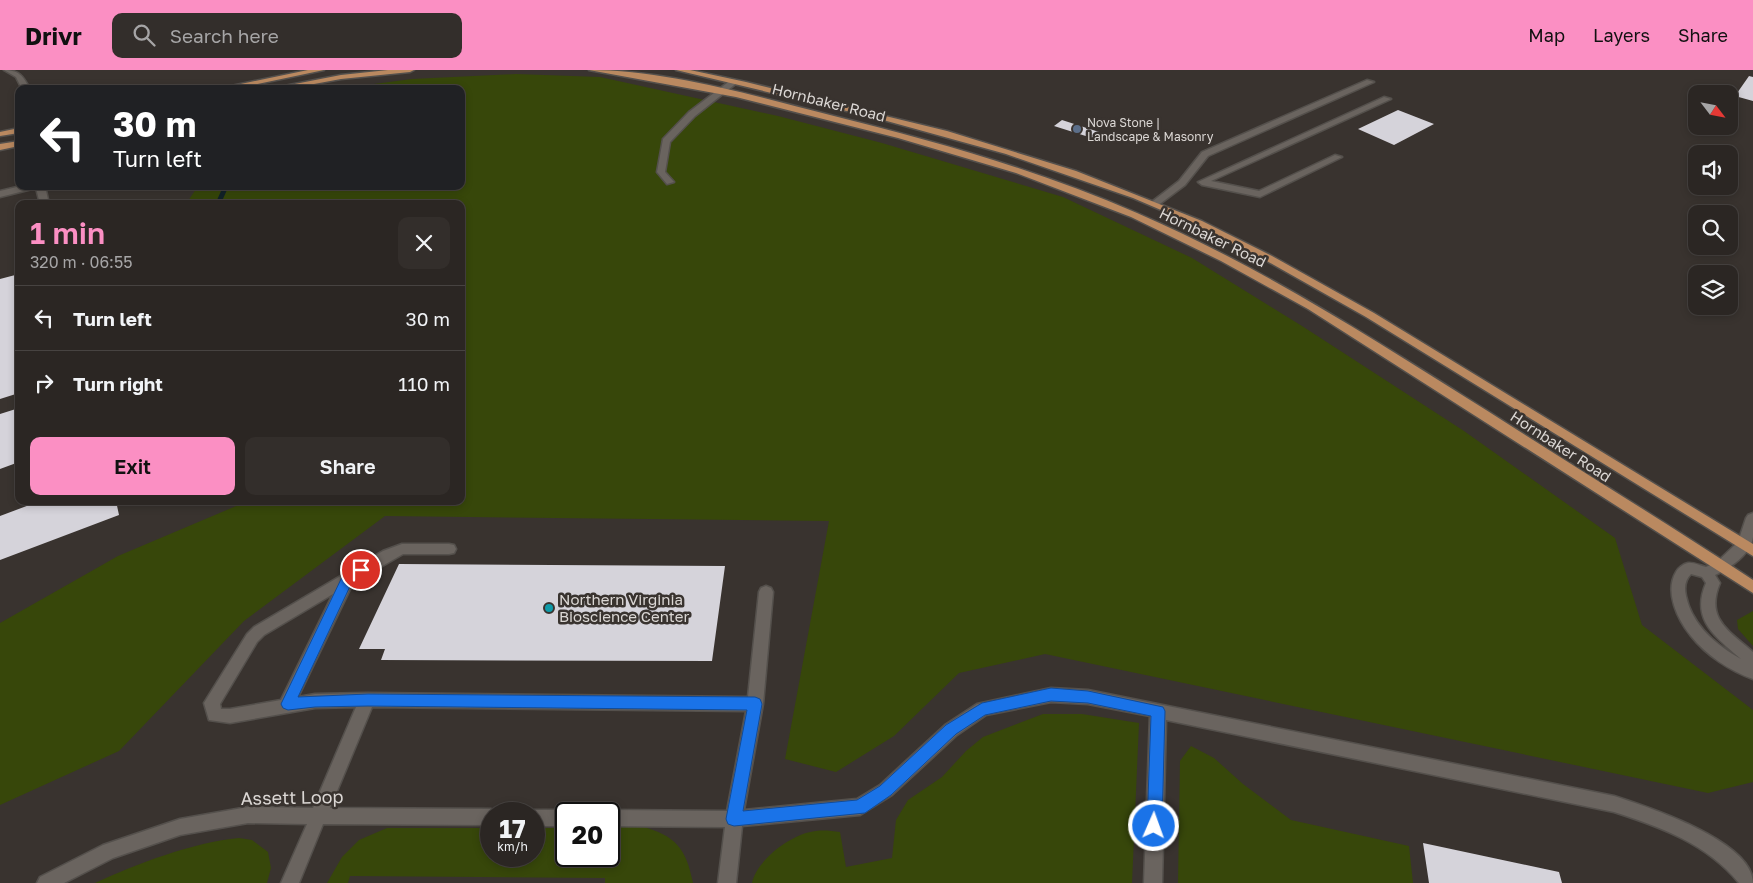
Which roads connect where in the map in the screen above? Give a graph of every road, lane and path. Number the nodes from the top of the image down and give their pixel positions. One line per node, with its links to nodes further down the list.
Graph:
1 (8, 70): 9 (street)
2 (320, 70): 6 (main road)
3 (410, 70): 11 (main road)
4 (593, 70): 12 (main road, Hornbaker Road)
5 (680, 70): 7 (main road, Hornbaker Road)
6 (308, 71): 10 (main road)
7 (734, 82): 12 (street); 24 (main road, Hornbaker Road)
8 (1370, 82): 21 (street)
9 (24, 85)
10 (240, 85)
11 (296, 85)
12 (722, 91): 19 (street); 28 (main road, Hornbaker Road)
13 (1387, 99): 20 (street)
14 (15, 131): 15 (main road)
15 (0, 134)
16 (15, 144): 17 (main road)
17 (0, 147)
18 (1338, 157): 20 (street)
19 (670, 182)
20 (1202, 182): 21 (street)
21 (1182, 183): 24 (street)
22 (16, 190): 23 (street)
23 (0, 194)
24 (1154, 204): 26 (main road, Hornbaker Road)
25 (1753, 518): 26 (street)
26 (1748, 548): 28 (street)
27 (449, 550): 30 (street)
28 (1722, 566): 29 (street); 31 (main road, Hornbaker Road)
29 (1707, 573): 33 (street); 34 (street)
30 (348, 578): 36 (street); 36 (street)
31 (1753, 587)
32 (766, 592): 37 (street)
33 (1753, 661)
34 (1753, 673)
35 (368, 700): 36 (street); 37 (street); 39 (street)
36 (288, 704)
37 (755, 704): 42 (street)
38 (1158, 711): 42 (street); 46 (street); 47 (street)
39 (317, 816): 40 (street, Assett Loop); 43 (street, Assett Loop); 44 (street)
40 (480, 817)
41 (620, 818): 42 (street)
42 (734, 819): 45 (street)
43 (46, 883)
44 (290, 883)
45 (728, 883)
46 (1153, 883)
47 (1750, 883)

